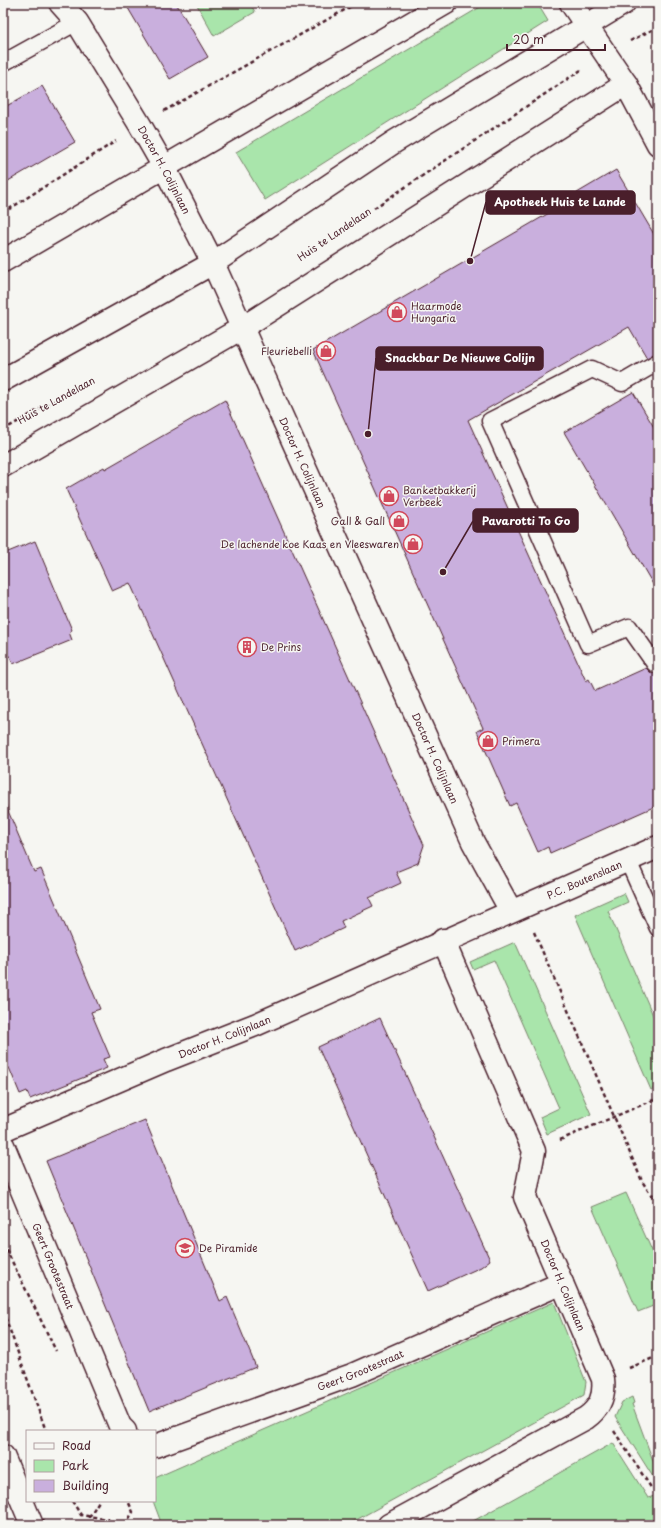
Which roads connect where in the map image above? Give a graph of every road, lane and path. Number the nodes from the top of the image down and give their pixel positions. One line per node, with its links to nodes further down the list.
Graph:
1 (60, 3): 6 (street, Doctor H. Colijnlaan)
2 (358, 3): 12 (path)
3 (446, 3): 14 (street)
4 (571, 3): 7 (street)
5 (624, 3): 7 (street)
6 (76, 22): 10 (lane); 12 (street, Doctor H. Colijnlaan)
7 (587, 26): 9 (street); 18 (street)
8 (658, 27): 9 (path, Huis te Landelaan)
9 (605, 54): 11 (street); 15 (path, Huis te Landelaan)
10 (3, 63)
11 (626, 84): 13 (street); 19 (street)
12 (140, 125): 14 (street, Doctor H. Colijnlaan); 16 (path)
13 (658, 144)
14 (164, 167): 17 (street); 18 (street, Doctor H. Colijnlaan)
15 (367, 212)
16 (3, 213)
17 (3, 261)
18 (213, 263): 19 (street, Doctor H. Colijnlaan); 21 (street)
19 (242, 328): 24 (street); 28 (street, Doctor H. Colijnlaan)
20 (658, 362): 25 (lane)
21 (3, 380)
22 (65, 395): 23 (path, Huis te Landelaan)
23 (3, 430)
24 (3, 466)
25 (655, 664)
26 (658, 847): 27 (street, P.C. Boutenslaan)
27 (628, 860): 28 (street, P.C. Boutenslaan); 29 (lane)
28 (511, 911): 30 (street, Doctor H. Colijnlaan); 32 (path)
29 (658, 928)
30 (443, 940): 33 (street, Doctor H. Colijnlaan); 35 (street)
31 (658, 1098): 32 (path)
32 (614, 1117): 35 (path); 37 (path)
33 (3, 1130)
34 (3, 1145): 45 (street, Geert Grootestraat)
35 (534, 1151): 40 (street, Doctor H. Colijnlaan)
36 (658, 1192): 37 (path)
37 (650, 1196): 38 (path)
38 (658, 1206)
39 (3, 1243): 42 (path)
40 (562, 1283): 43 (street, Doctor H. Colijnlaan); 46 (street, Geert Grootestraat)
41 (3, 1311): 44 (path)
42 (57, 1354)
43 (599, 1406): 48 (path); 57 (street)
44 (46, 1430)
45 (124, 1430)
46 (156, 1446)
47 (3, 1456): 53 (street)
48 (658, 1487)
49 (73, 1502): 52 (path)
50 (99, 1502): 52 (path)
51 (128, 1502): 56 (path)
52 (89, 1517): 54 (path); 55 (path)
53 (32, 1525)
54 (88, 1525)
55 (116, 1525)
56 (125, 1525)
57 (389, 1525)

